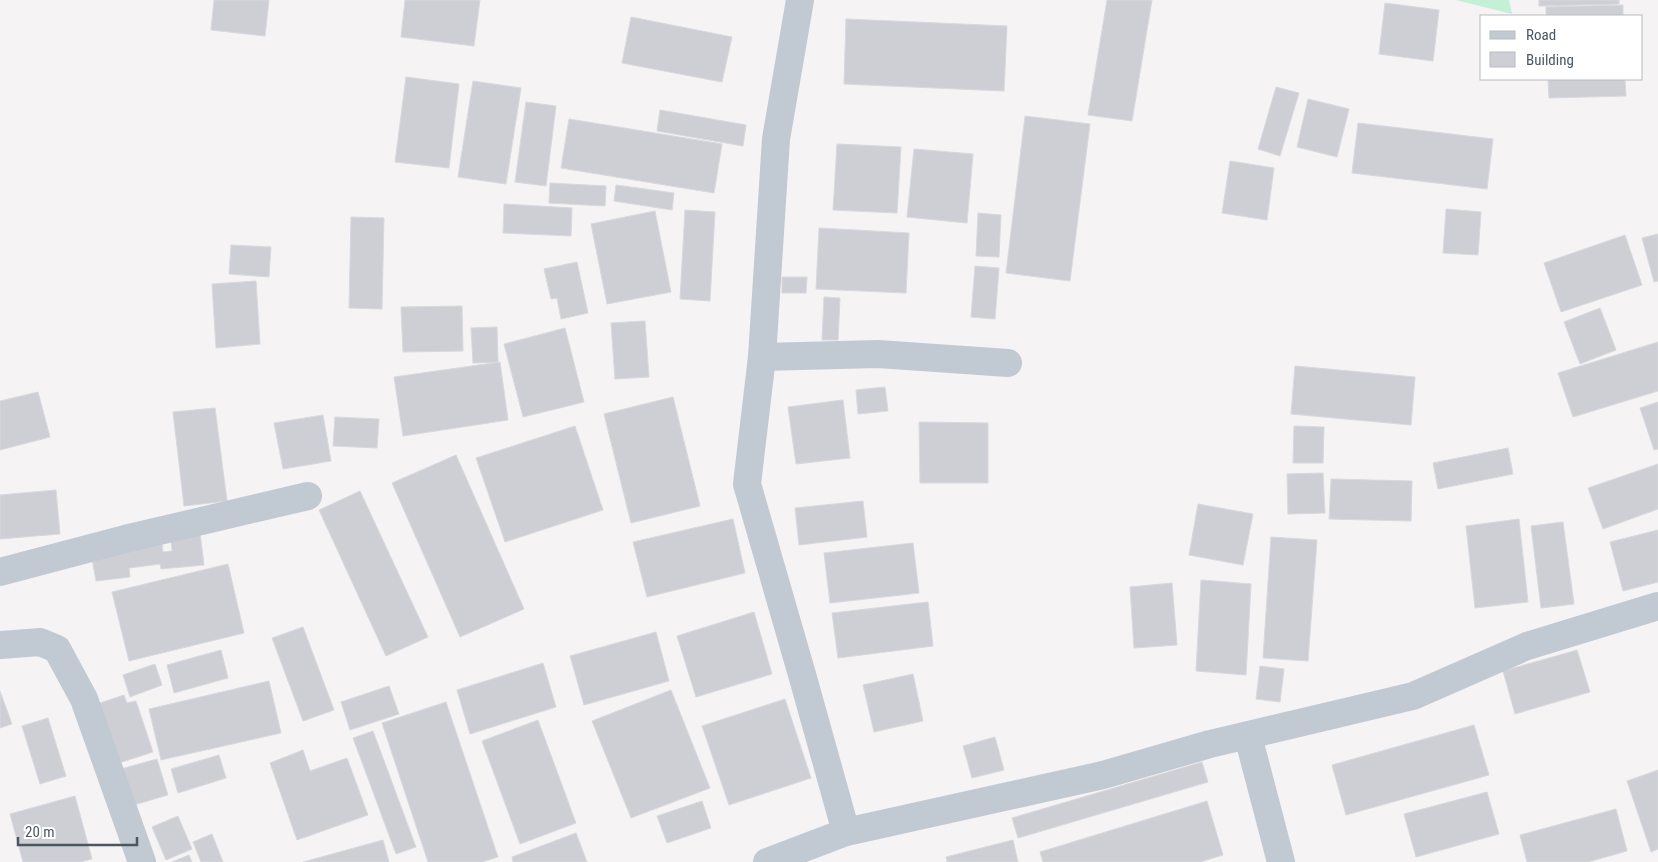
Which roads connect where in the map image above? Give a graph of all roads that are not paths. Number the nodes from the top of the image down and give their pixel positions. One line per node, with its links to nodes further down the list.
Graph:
1 (800, 0): 2 (street)
2 (762, 358): 3 (street); 9 (street)
3 (1008, 363)
4 (308, 496): 5 (street)
5 (0, 572)
6 (1658, 606): 8 (street)
7 (0, 645): 10 (street)
8 (1248, 736): 9 (street); 12 (street)
9 (846, 832): 11 (street)
10 (142, 862)
11 (767, 862)
12 (1281, 862)

